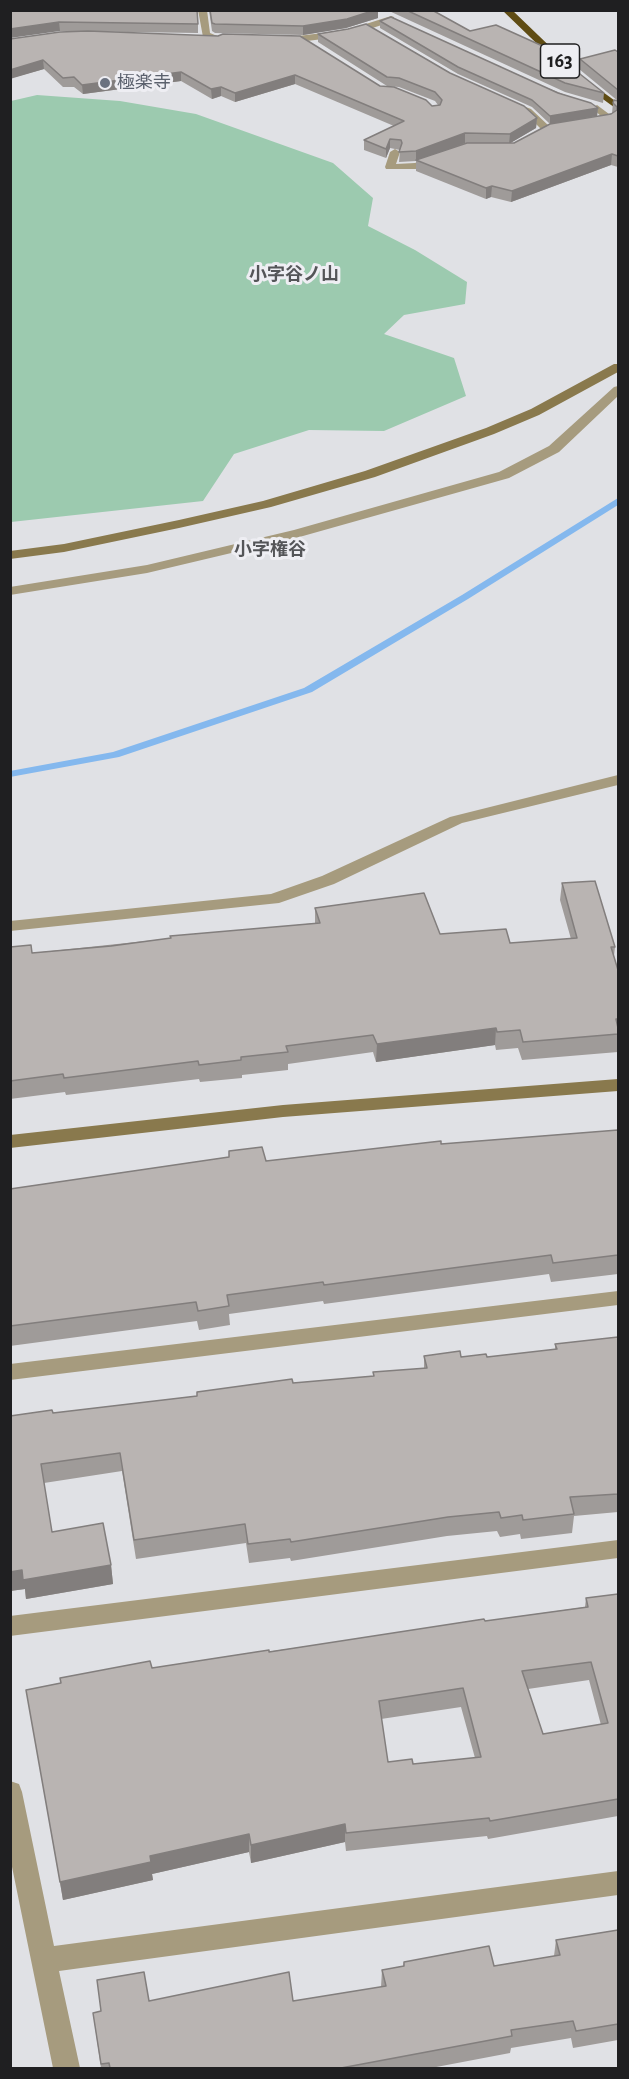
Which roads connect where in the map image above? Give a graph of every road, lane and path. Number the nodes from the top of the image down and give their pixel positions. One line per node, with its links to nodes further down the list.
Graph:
1 (202, 10): 9 (street)
2 (372, 10): 4 (street)
3 (506, 10): 14 (highway, 163)
4 (391, 19): 5 (street); 6 (street)
5 (402, 24)
6 (365, 26): 7 (street); 11 (street)
7 (382, 35)
8 (196, 39): 9 (street)
9 (219, 40): 10 (street)
10 (231, 40)
11 (303, 40): 12 (street); 13 (street)
12 (276, 41)
13 (319, 50)
14 (567, 67)
15 (576, 74): 17 (highway, 163)
16 (507, 102): 20 (street)
17 (618, 109): 18 (street)
18 (588, 123)
19 (577, 125): 20 (street)
20 (547, 129): 21 (street)
21 (536, 132)
22 (395, 152): 23 (street)
23 (445, 155)
24 (618, 367): 26 (street)
25 (618, 390): 27 (street)
26 (10, 555)
27 (10, 591)
28 (618, 780): 29 (street)
29 (10, 926)
30 (618, 1085): 31 (street)
31 (10, 1142)
32 (618, 1298): 33 (street)
33 (10, 1372)
34 (618, 1549): 35 (street)
35 (10, 1626)
36 (10, 1792): 38 (street)
37 (618, 1883): 38 (street)
38 (45, 1960): 39 (street)
39 (66, 2068)

